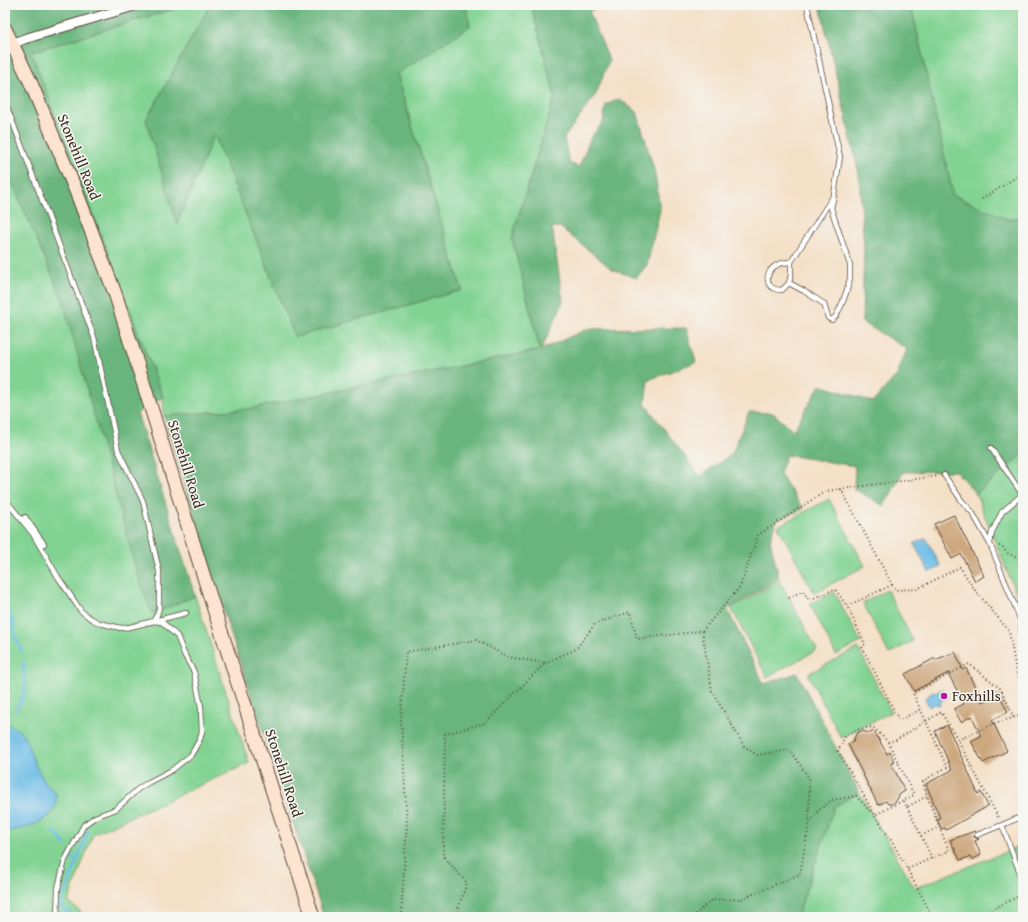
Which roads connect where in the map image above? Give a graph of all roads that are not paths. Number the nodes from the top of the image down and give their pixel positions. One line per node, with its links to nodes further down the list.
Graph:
1 (137, 5): 4 (street)
2 (807, 5): 6 (lane)
3 (5, 29): 4 (street, Stonehill Road)
4 (12, 44): 24 (street, Stonehill Road)
5 (5, 102): 17 (lane)
6 (834, 195): 7 (lane); 8 (lane)
7 (791, 262): 8 (lane); 8 (lane)
8 (789, 283)
9 (991, 448): 11 (lane)
10 (944, 475): 15 (lane)
11 (1023, 494): 15 (lane)
12 (5, 499): 17 (lane)
13 (25, 517): 14 (lane)
14 (44, 544)
15 (990, 544): 18 (lane)
16 (186, 613): 17 (lane)
17 (153, 621): 23 (lane)
18 (1023, 649)
19 (1023, 816): 20 (lane)
20 (1002, 825): 21 (lane); 22 (lane)
21 (977, 835)
22 (1023, 881)
23 (57, 917)
24 (314, 917)

